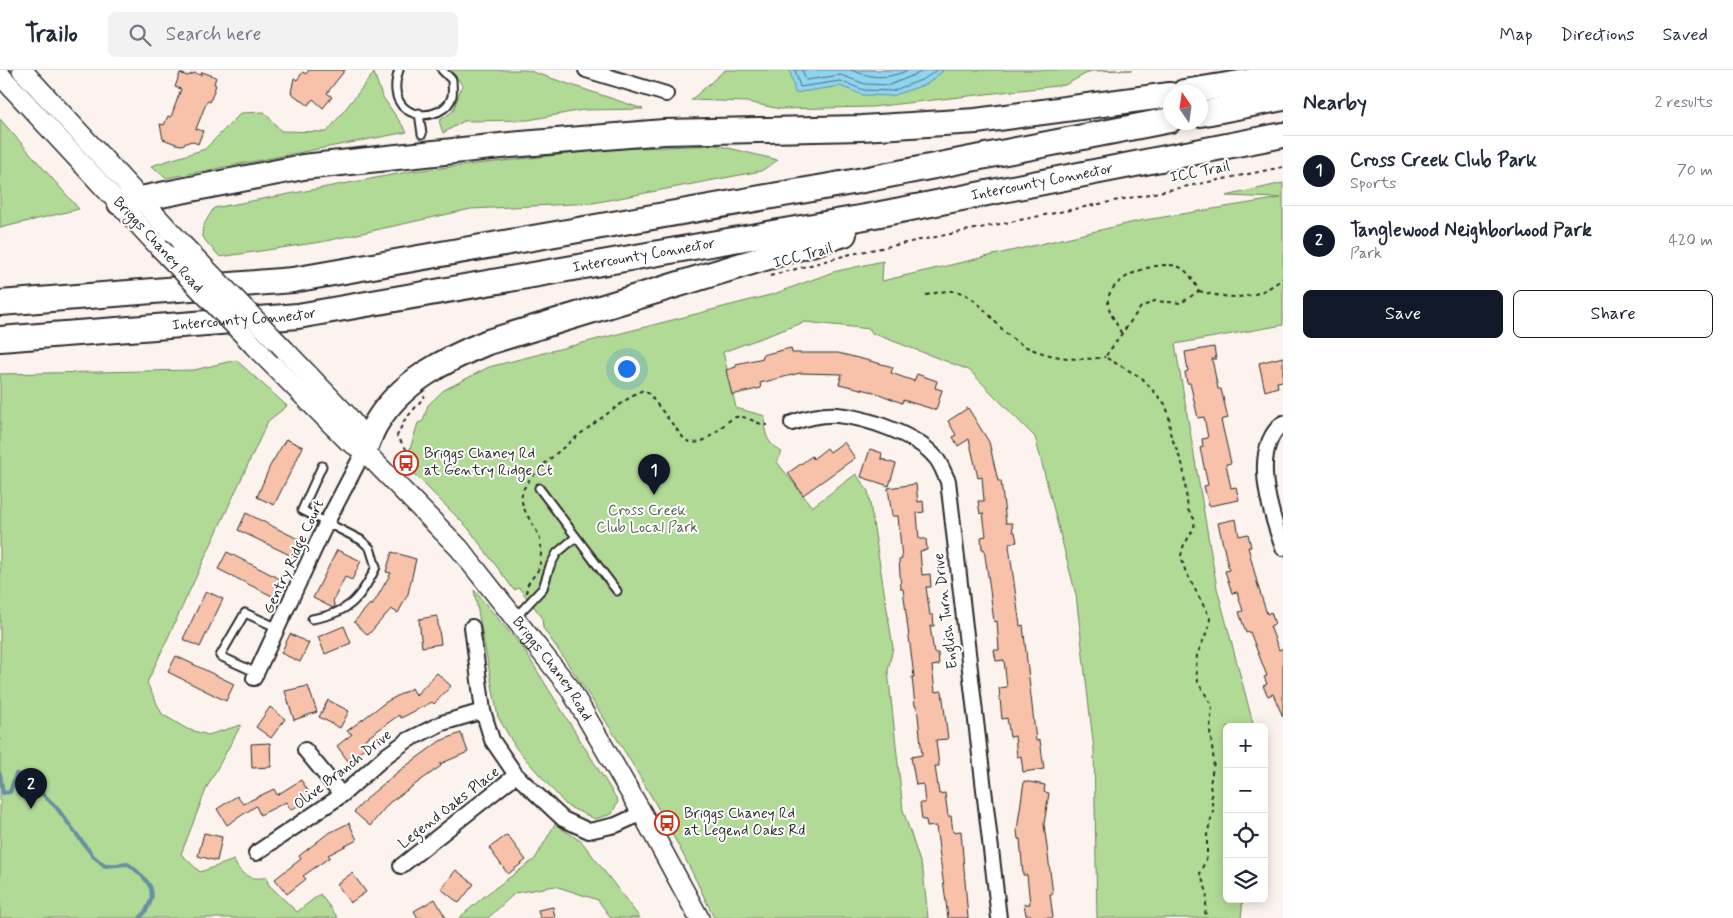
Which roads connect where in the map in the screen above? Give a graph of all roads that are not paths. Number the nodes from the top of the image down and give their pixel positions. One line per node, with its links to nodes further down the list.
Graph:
1 (22, 70): 17 (main road, Briggs Chaney Road)
2 (399, 70): 12 (lane)
3 (442, 70): 12 (lane)
4 (586, 70): 8 (street)
5 (0, 75): 17 (main road, Briggs Chaney Road)
6 (1283, 76): 7 (highway)
7 (1208, 88)
8 (666, 94)
9 (1163, 96): 17 (highway)
10 (1283, 98): 11 (highway)
11 (1208, 112)
12 (419, 113): 14 (lane)
13 (1163, 121): 18 (highway)
14 (422, 134)
15 (1283, 135): 16 (highway, Intercounty Connector)
16 (968, 197): 19 (highway, Intercounty Connector); 22 (highway)
17 (131, 201): 22 (main road, Briggs Chaney Road, bridge); 22 (main road, Briggs Chaney Road, bridge)
18 (0, 303)
19 (0, 339)
20 (792, 423): 42 (street, English Turn Drive)
21 (1283, 423): 27 (street)
22 (364, 451): 25 (street, Gentry Ridge Court); 29 (main road, Briggs Chaney Road)
23 (322, 466): 25 (lane)
24 (540, 488): 26 (lane)
25 (327, 522): 30 (lane); 32 (street, Gentry Ridge Court)
26 (576, 537): 28 (lane); 29 (lane)
27 (1283, 548)
28 (617, 591)
29 (514, 618): 38 (main road, Briggs Chaney Road)
30 (312, 619)
31 (472, 627): 34 (street)
32 (279, 629): 33 (street, Gentry Ridge Court); 33 (lane)
33 (256, 676)
34 (483, 711): 36 (street); 37 (street, Olive Branch Drive)
35 (305, 750): 37 (street)
36 (516, 775): 38 (street); 40 (street, Legend Oaks Place)
37 (342, 795): 39 (street, Olive Branch Drive)
38 (642, 813): 41 (main road, Briggs Chaney Road)
39 (256, 854)
40 (401, 866)
41 (699, 918)
42 (999, 918)

